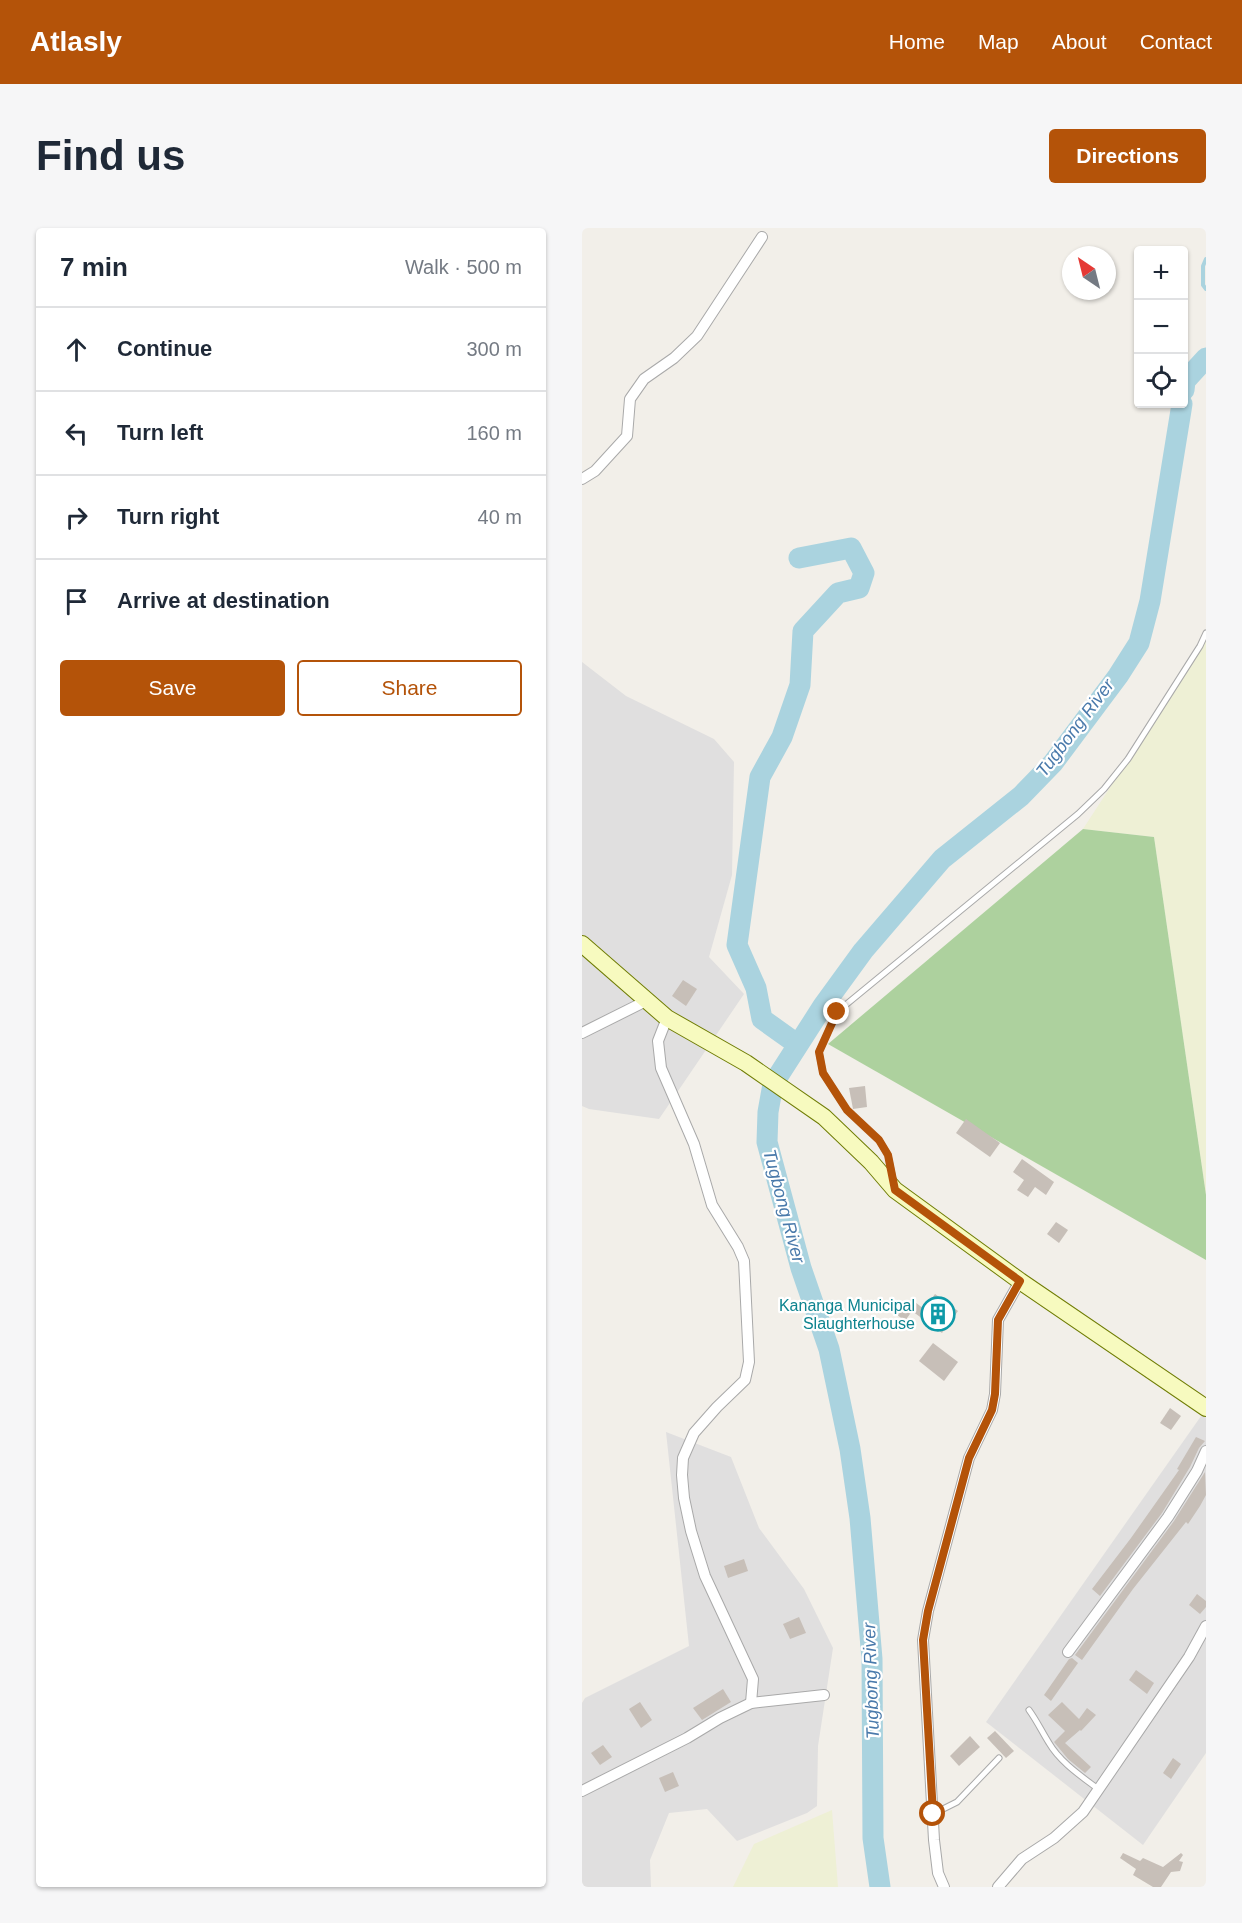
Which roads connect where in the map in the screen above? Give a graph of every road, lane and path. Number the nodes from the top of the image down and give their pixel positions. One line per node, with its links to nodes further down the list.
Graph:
1 (762, 237): 2 (street)
2 (582, 479)
3 (1206, 633): 8 (lane)
4 (582, 944): 5 (street)
5 (646, 1001): 6 (street); 7 (street)
6 (667, 1018): 8 (street); 15 (street)
7 (582, 1033)
8 (895, 1190): 9 (street)
9 (1020, 1281): 10 (street); 20 (street)
10 (1206, 1408)
11 (1206, 1451): 13 (street)
12 (1206, 1626): 18 (street)
13 (1068, 1652)
14 (824, 1695): 15 (street)
15 (751, 1704): 19 (street)
16 (1029, 1710): 18 (lane)
17 (999, 1758): 20 (lane)
18 (1098, 1788): 22 (street)
19 (582, 1791)
20 (933, 1814): 21 (street)
21 (944, 1887)
22 (998, 1887)

